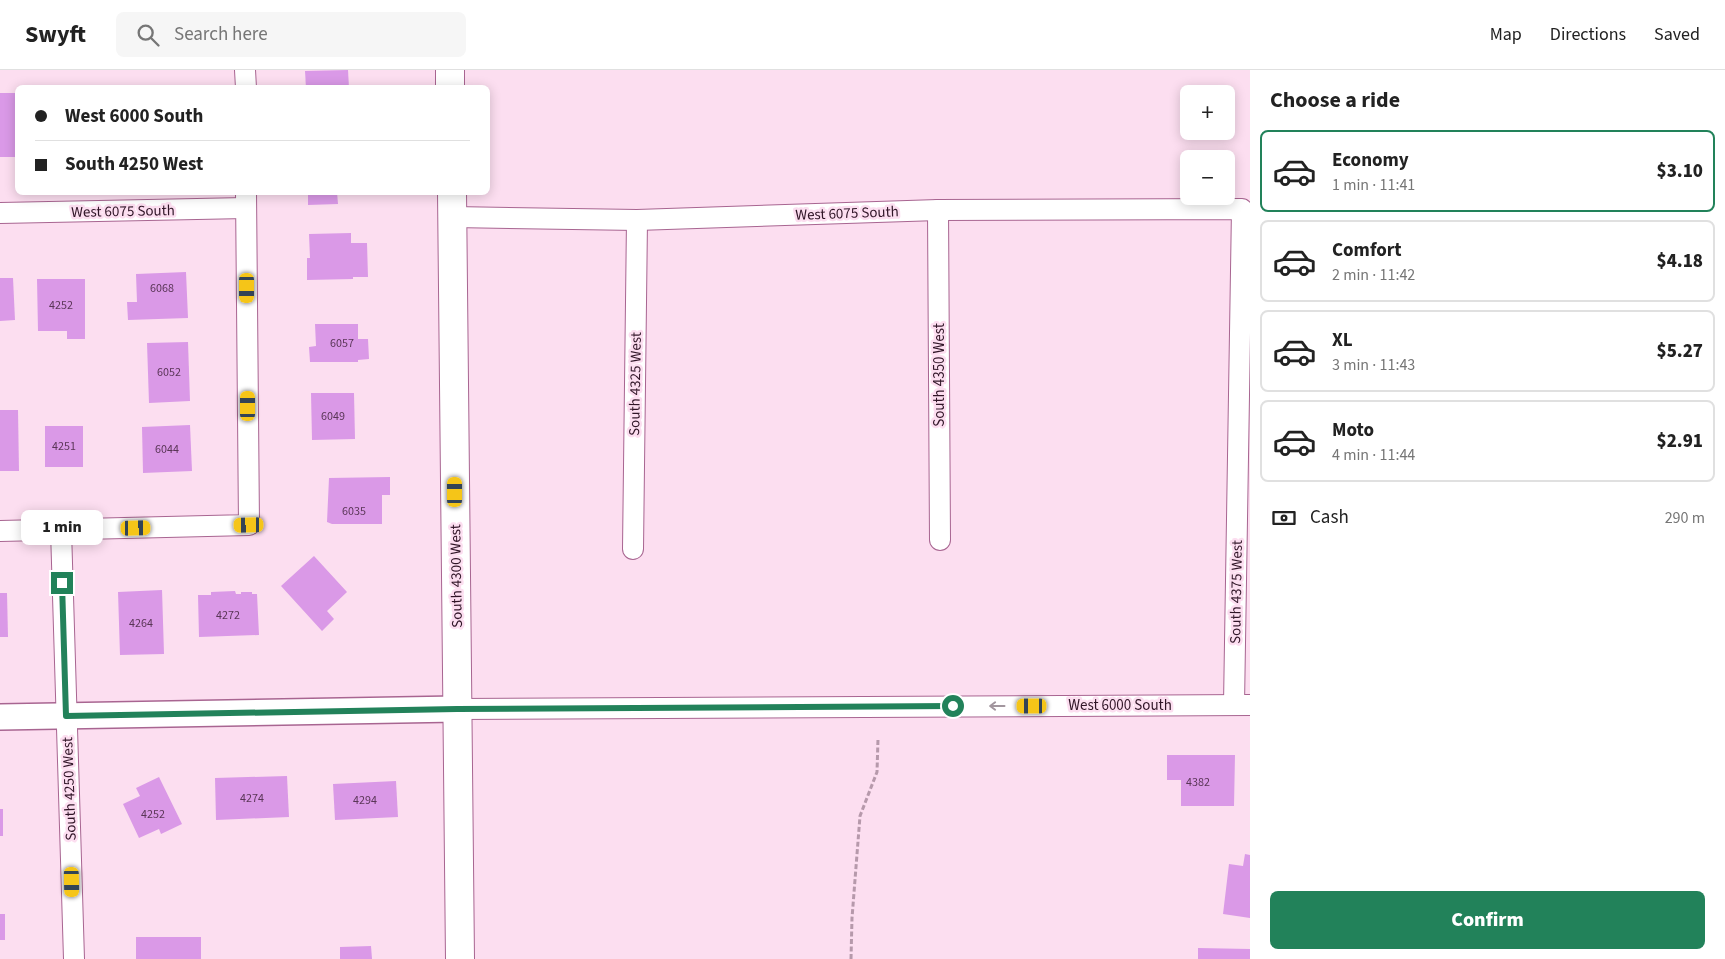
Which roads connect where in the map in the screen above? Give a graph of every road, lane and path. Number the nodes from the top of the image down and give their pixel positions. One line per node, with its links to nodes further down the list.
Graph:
1 (245, 70): 3 (street)
2 (450, 70): 4 (main road)
3 (246, 85)
4 (450, 85)
5 (246, 200): 9 (street, West 6075 South); 11 (street)
6 (452, 205): 10 (street, West 6075 South); 16 (main road, South 4300 West)
7 (938, 210): 8 (street, West 6075 South); 10 (street, West 6075 South); 13 (street, South 4350 West)
8 (1242, 210): 15 (street, South 4375 West)
9 (0, 213)
10 (636, 220): 14 (street, South 4325 West)
11 (61, 530): 12 (street); 17 (street, South 4250 West)
12 (0, 531)
13 (940, 540)
14 (633, 549)
15 (1242, 705): 16 (street, West 6000 South, one-way to 16)
16 (457, 709): 17 (street, West 6000 South); 21 (main road, South 4300 West)
17 (66, 716): 18 (street, West 6000 South); 20 (street, South 4250 West)
18 (0, 717)
19 (878, 739): 22 (path)
20 (74, 959)
21 (460, 959)
22 (851, 959)

